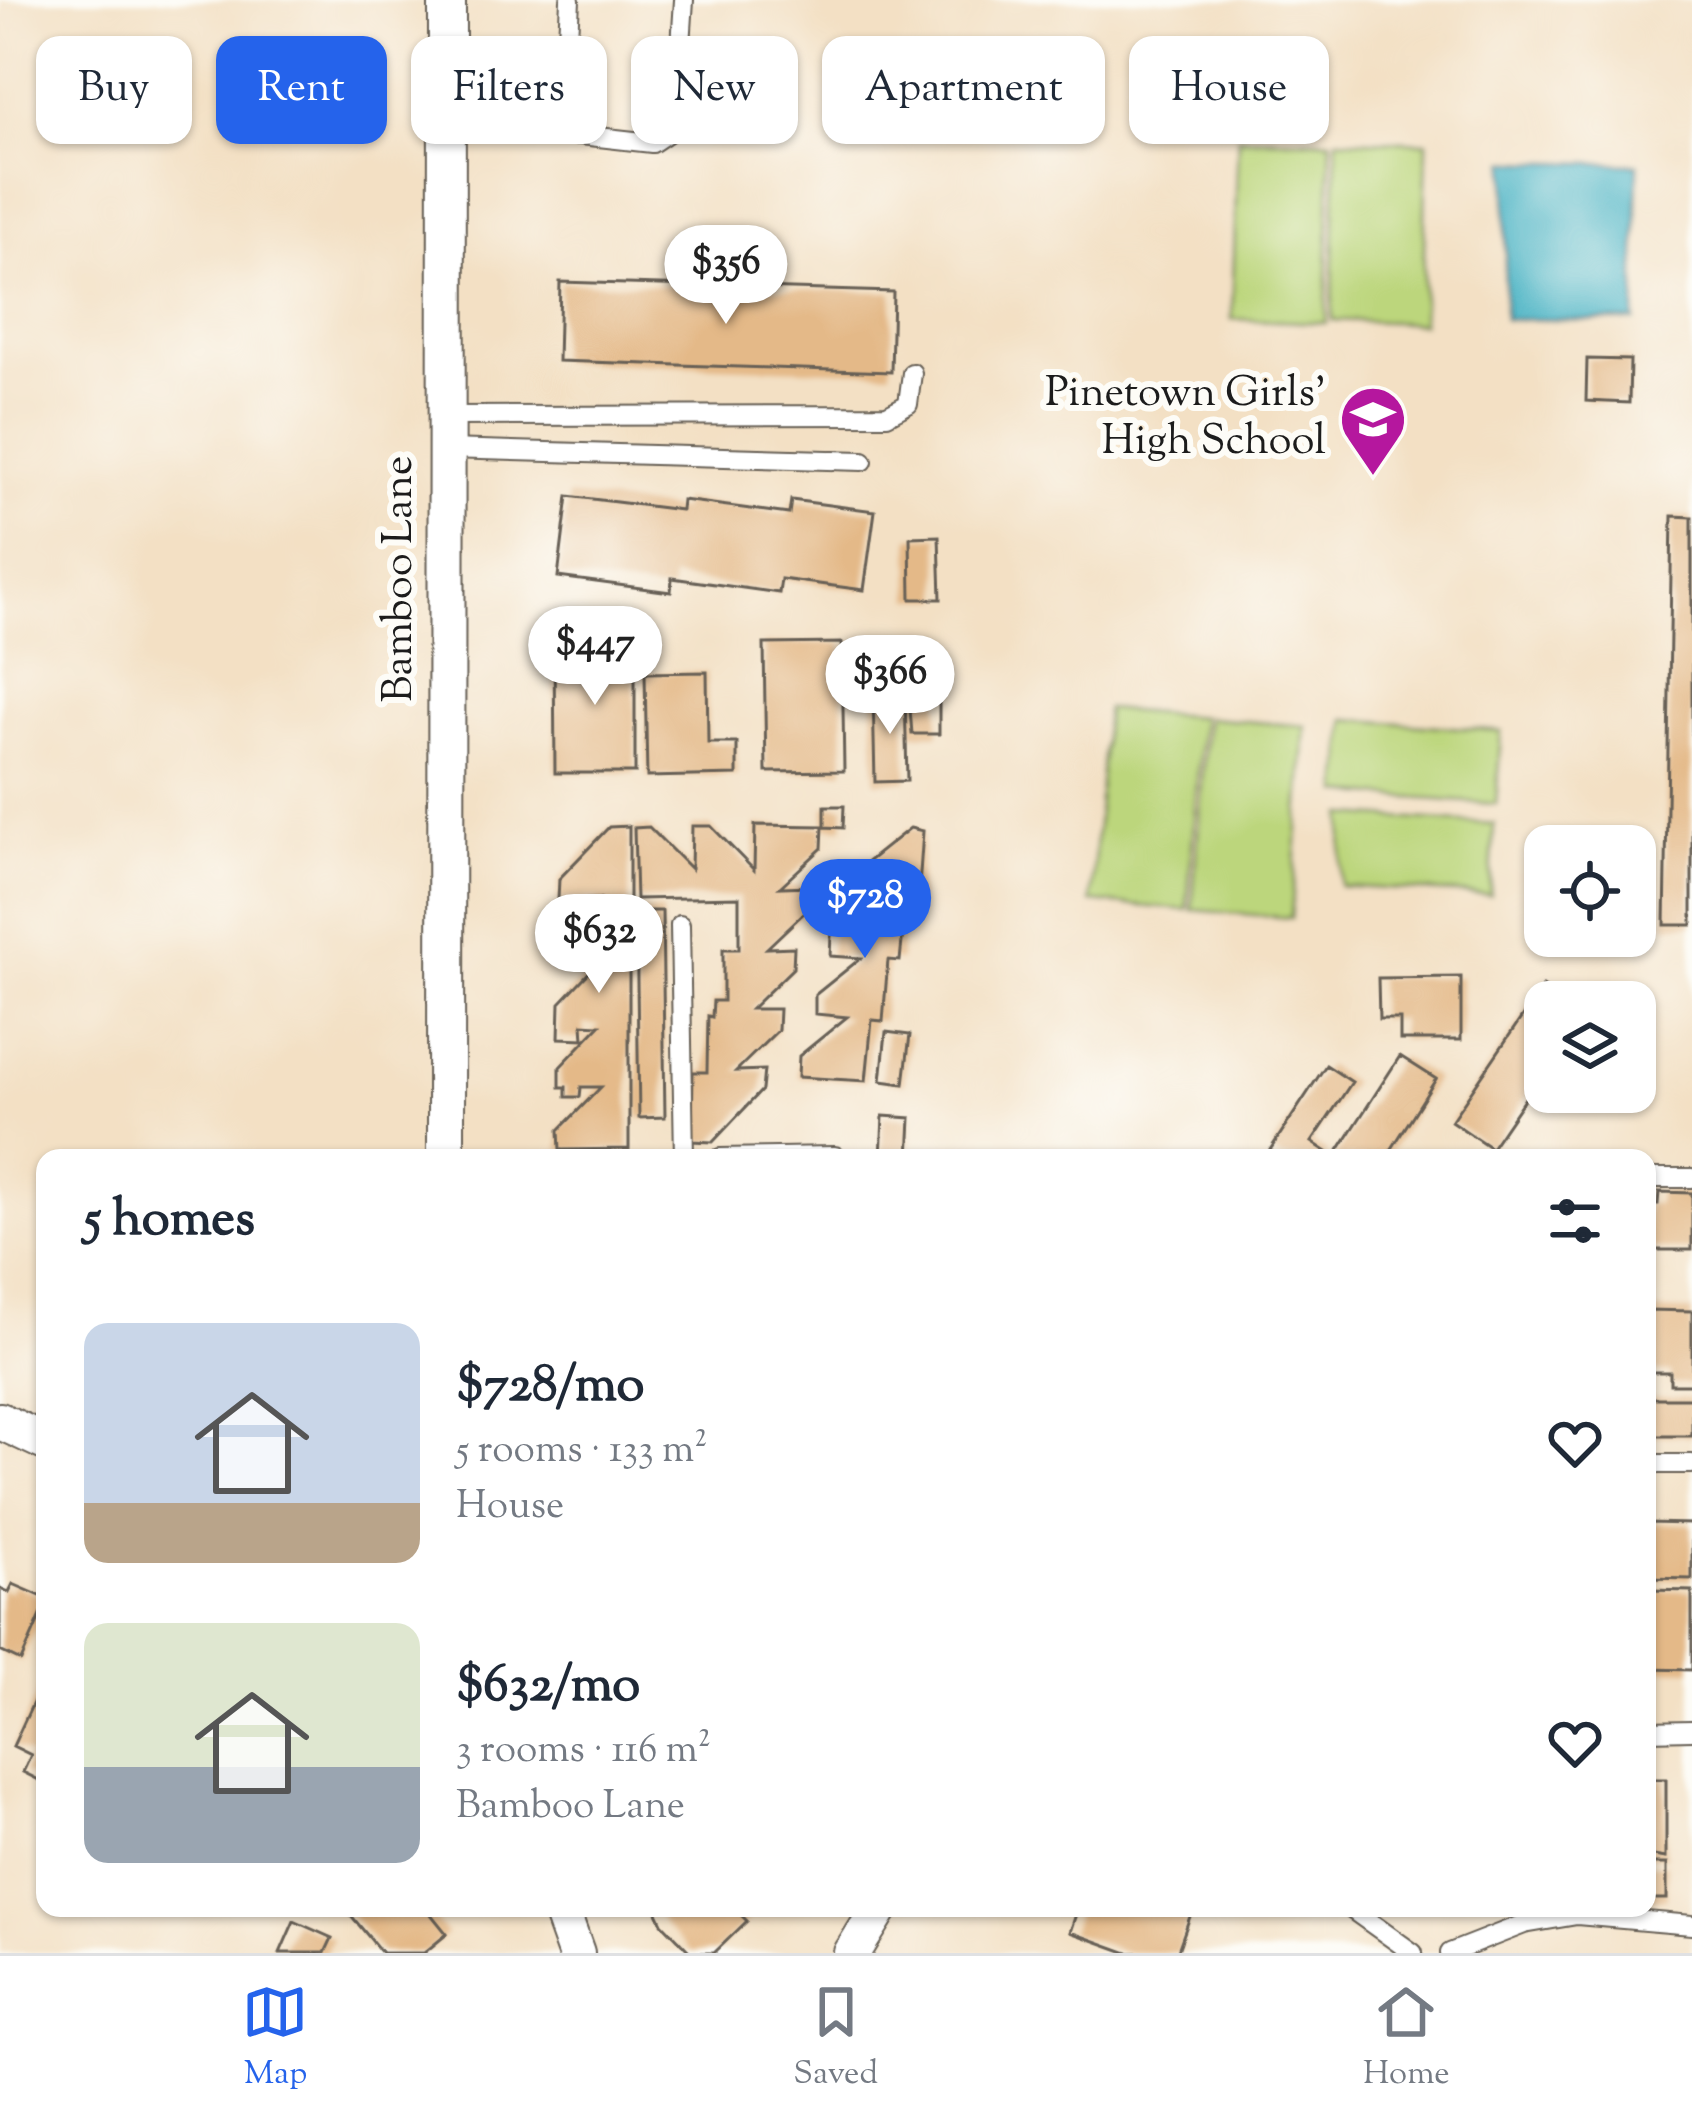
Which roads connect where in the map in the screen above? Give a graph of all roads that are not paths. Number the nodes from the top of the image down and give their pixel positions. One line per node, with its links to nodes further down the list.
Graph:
1 (447, 0): 4 (street, Bamboo Lane)
2 (570, 0): 5 (lane)
3 (684, 0): 6 (lane)
4 (446, 36)
5 (568, 36)
6 (607, 138)
7 (445, 144): 9 (street, Bamboo Lane)
8 (912, 373): 9 (lane)
9 (447, 432): 10 (lane); 12 (street, Bamboo Lane)
10 (862, 461)
11 (680, 925): 13 (lane)
12 (446, 1149)
13 (684, 1149)
14 (1656, 1178): 15 (lane)
15 (1692, 1178)
16 (0, 1420): 17 (street)
17 (36, 1438)
18 (1656, 1464): 19 (lane)
19 (1692, 1464)
20 (1692, 1730): 21 (lane)
21 (1656, 1731)
22 (563, 1917): 28 (street)
23 (874, 1917): 29 (street)
24 (1362, 1917): 30 (lane)
25 (1556, 1917): 31 (lane)
26 (1600, 1917): 27 (lane)
27 (1692, 1925)
28 (576, 1953)
29 (852, 1953)
30 (1412, 1953)
31 (1450, 1953)

